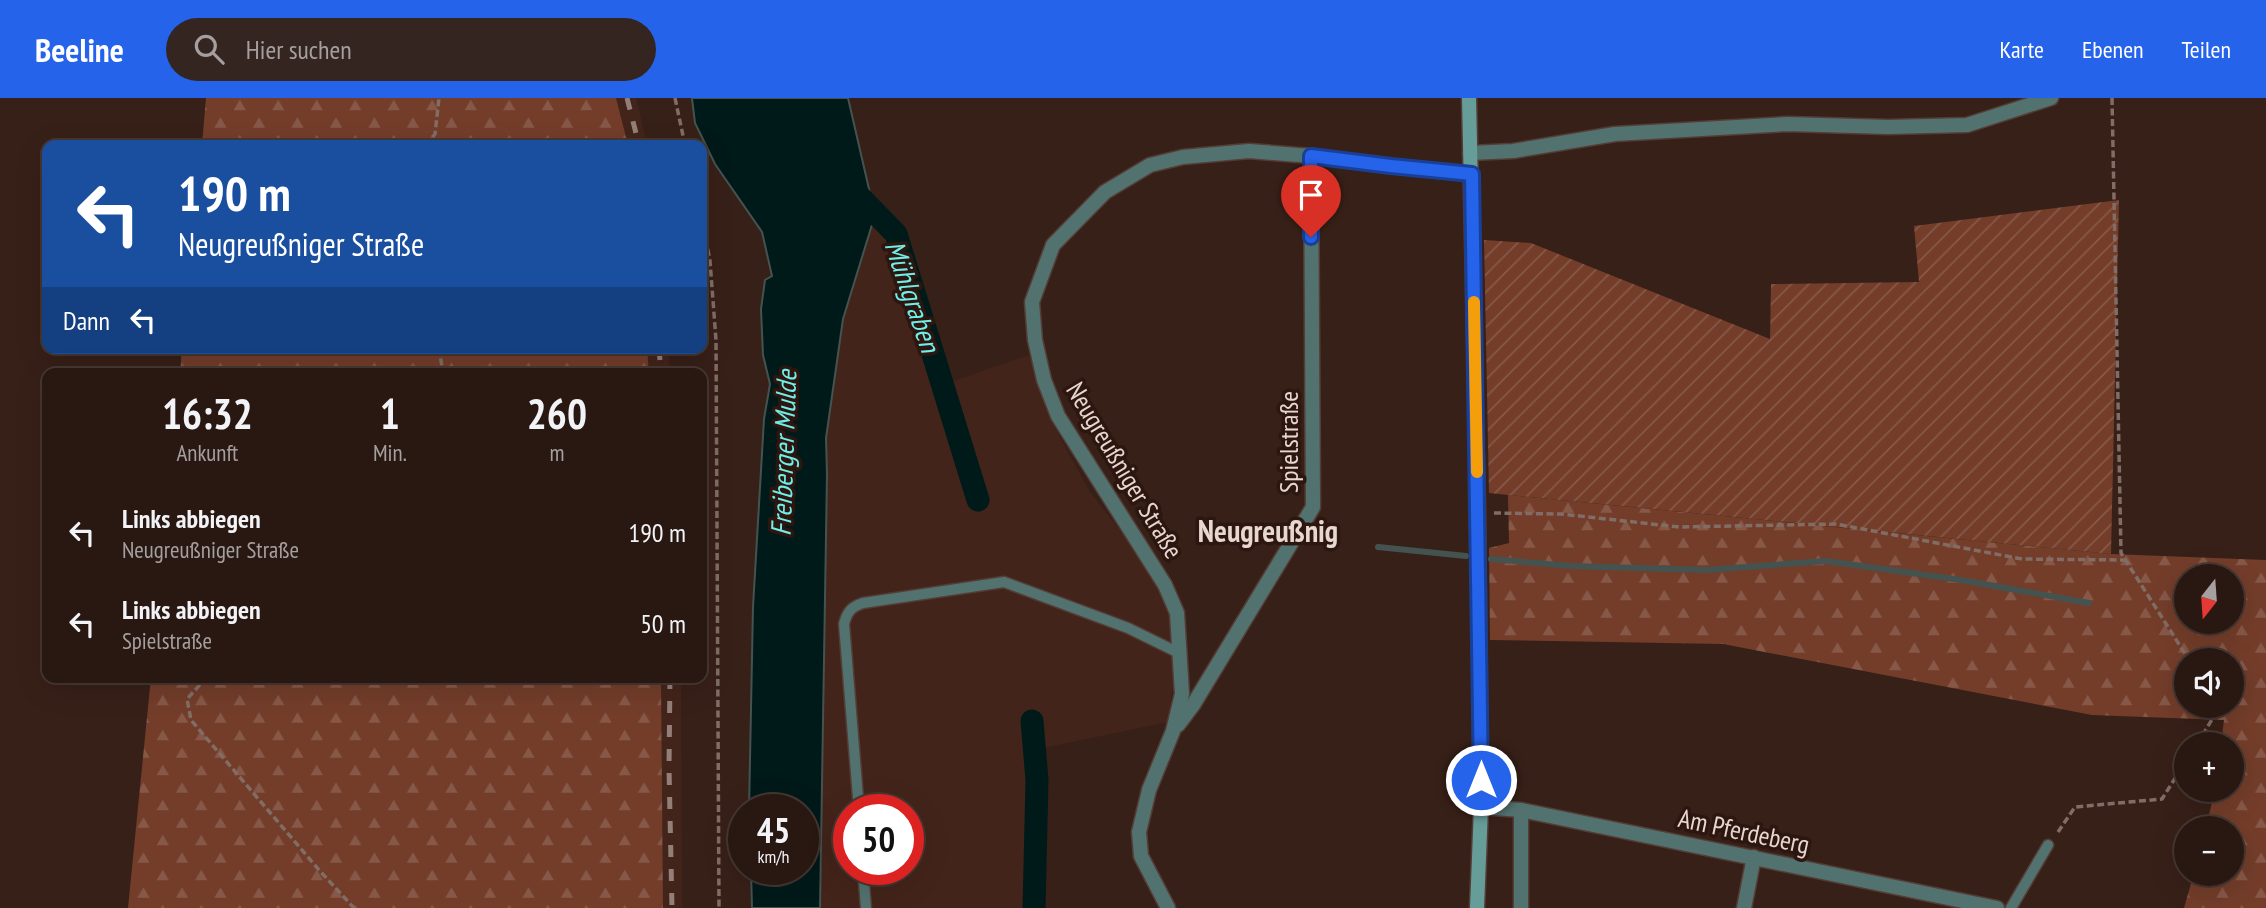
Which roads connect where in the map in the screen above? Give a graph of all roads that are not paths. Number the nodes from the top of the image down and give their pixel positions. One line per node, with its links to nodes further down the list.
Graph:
1 (1469, 98): 3 (main road)
2 (2051, 98): 3 (street)
3 (1471, 153): 5 (main road)
4 (1311, 156): 5 (street, Neugreußniger Straße); 6 (street, Neugreußniger Straße); 7 (street, Spielstraße)
5 (1472, 174): 9 (main road)
6 (1181, 654): 7 (street, Neugreußniger Straße); 8 (lane)
7 (1173, 731): 15 (street, Neugreußniger Straße)
8 (858, 794)
9 (1481, 807): 10 (street, Am Pferdeberg); 16 (main road)
10 (1521, 810): 12 (street, Am Pferdeberg); 17 (street)
11 (2048, 845): 20 (lane)
12 (1754, 857): 18 (street); 19 (street, Am Pferdeberg)
13 (864, 885): 14 (lane)
14 (866, 908)
15 (1168, 908)
16 (1477, 908)
17 (1521, 908)
18 (1744, 908)
19 (1997, 908)
20 (2011, 908)

